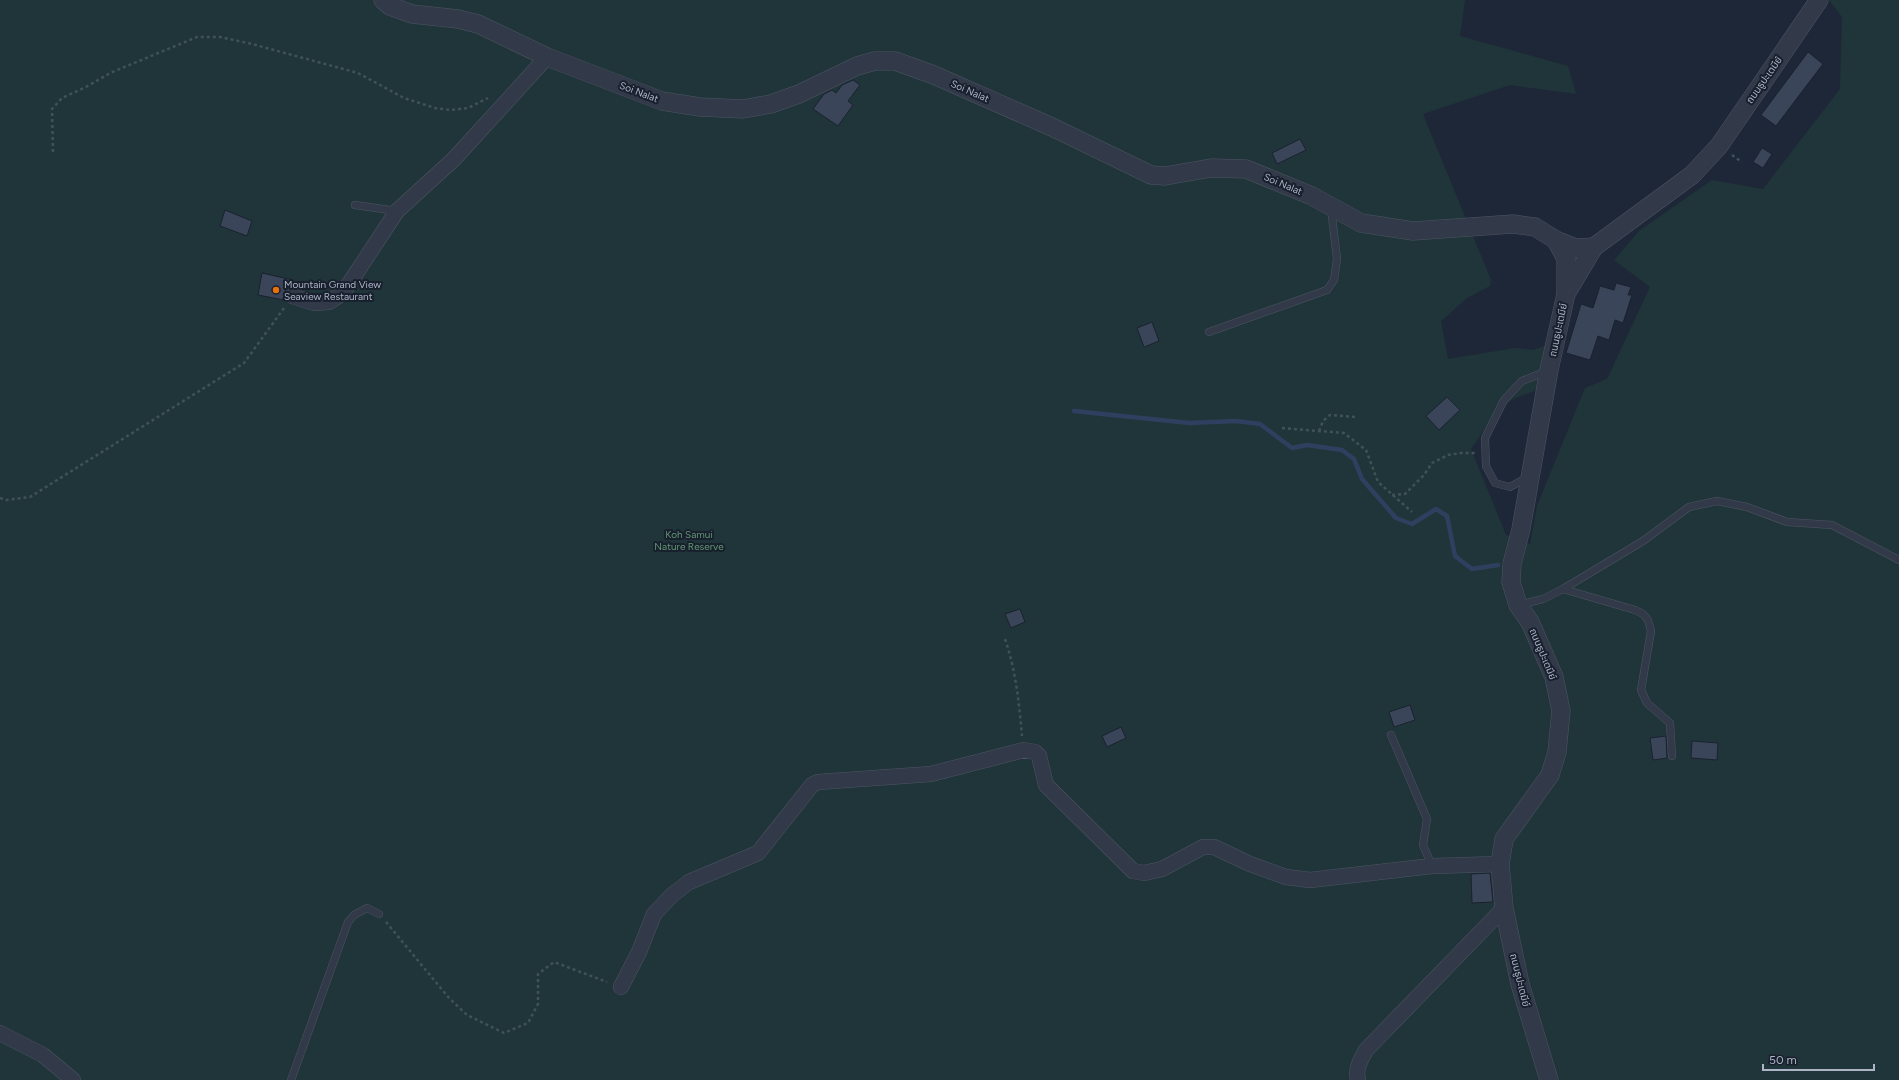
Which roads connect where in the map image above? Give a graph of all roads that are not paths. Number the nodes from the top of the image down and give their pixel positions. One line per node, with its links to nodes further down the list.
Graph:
1 (383, 0): 3 (street, Soi Nalat)
2 (1813, 3): 8 (street, ถนนธูปะเตมีย์)
3 (547, 57): 5 (street, Soi Nalat); 6 (street)
4 (355, 205): 6 (lane)
5 (1331, 208): 7 (street, Soi Nalat); 11 (lane)
6 (397, 211): 10 (street)
7 (1556, 240): 8 (street); 9 (street)
8 (1594, 247): 9 (street, ถนนธูปะเตมีย์)
9 (1566, 294): 12 (street, ถนนธูปะเตมีย์)
10 (292, 296)
11 (1209, 332)
12 (1549, 370): 13 (street, ถนนธูปะเตมีย์); 13 (lane)
13 (1529, 476): 16 (street, ถนนธูปะเตมีย์)
14 (1899, 560): 15 (lane)
15 (1563, 589): 16 (lane); 18 (lane)
16 (1518, 605): 19 (street, ถนนธูปะเตมีย์)
17 (1392, 735): 20 (lane)
18 (1672, 756)
19 (1500, 864): 20 (street); 21 (street, ถนนธูปะเตมีย์)
20 (1432, 866): 23 (street)
21 (1504, 908): 27 (street); 28 (street, ถนนธูปะเตมีย์)
22 (379, 914): 26 (lane)
23 (621, 987)
24 (0, 1033): 25 (street)
25 (73, 1080)
26 (291, 1080)
27 (1358, 1080)
28 (1549, 1080)

